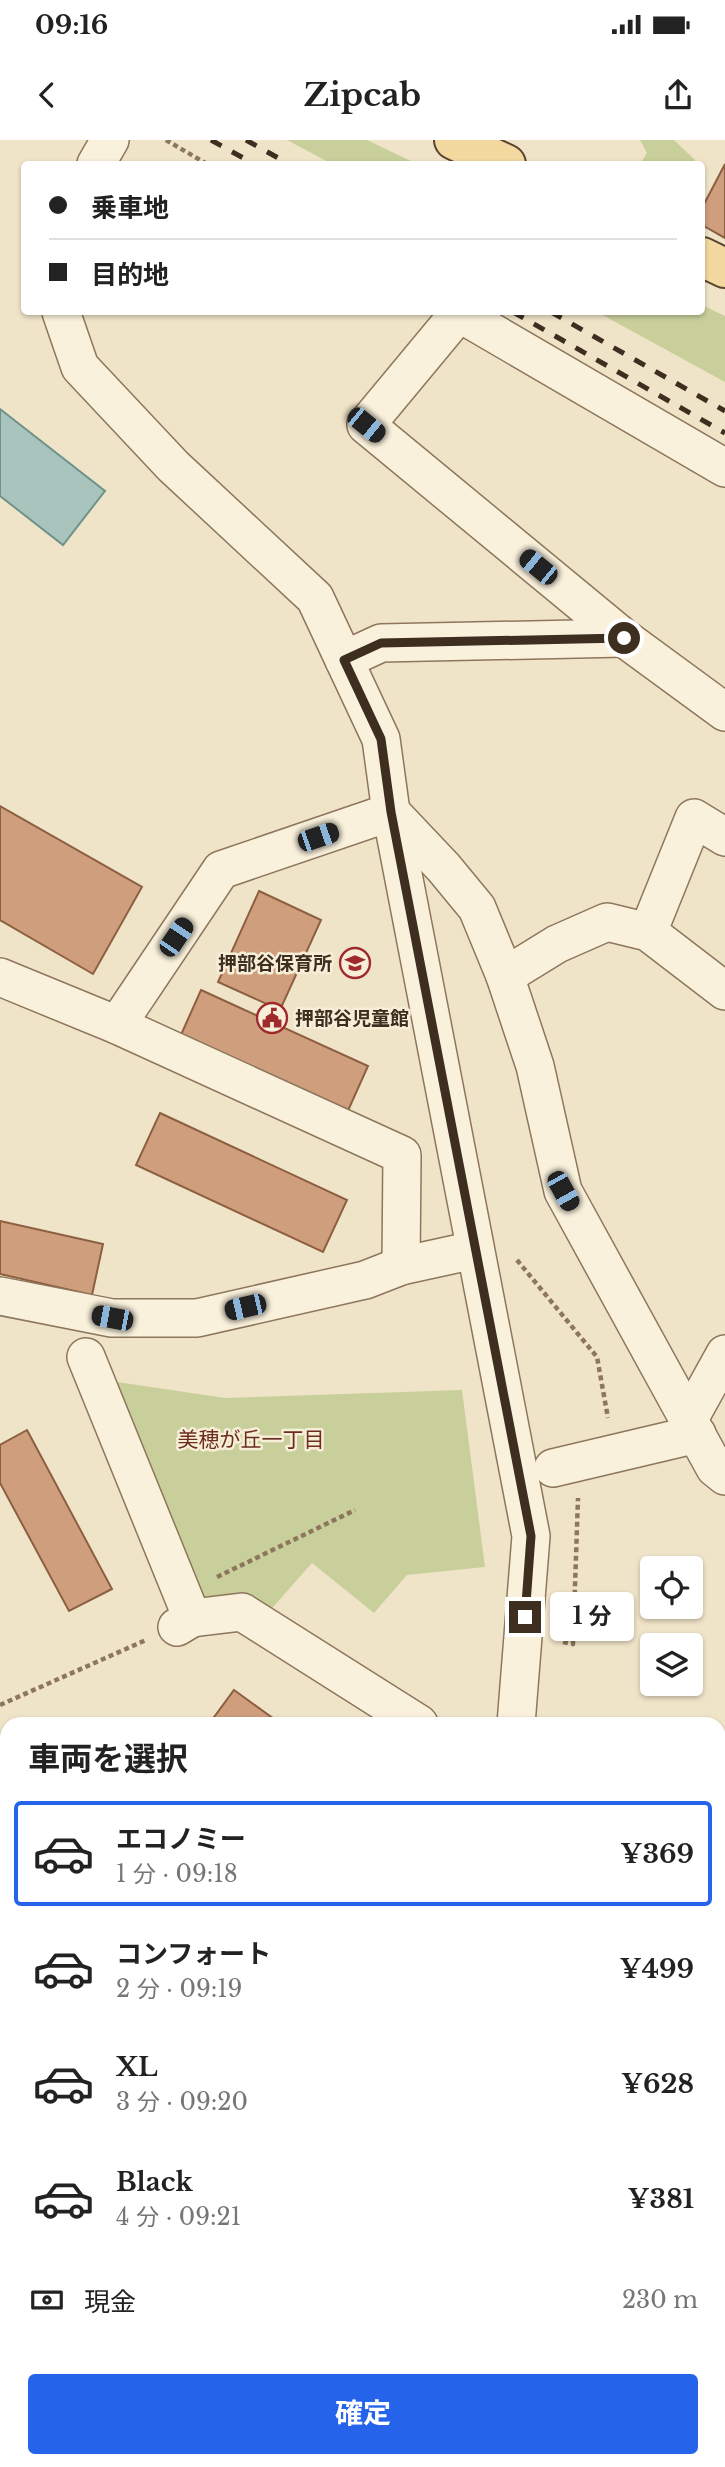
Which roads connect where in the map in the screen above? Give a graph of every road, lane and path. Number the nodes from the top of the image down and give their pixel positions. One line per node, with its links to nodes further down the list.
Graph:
1 (110, 140): 4 (street)
2 (166, 140): 5 (path)
3 (454, 140): 6 (main road)
4 (98, 161)
5 (202, 161)
6 (500, 161)
7 (705, 258): 8 (main road)
8 (725, 268)
9 (62, 315): 14 (street)
10 (457, 315): 13 (street)
11 (462, 315): 12 (street)
12 (725, 468)
13 (624, 638): 14 (street); 15 (street)
14 (344, 660): 16 (street)
15 (725, 712)
16 (391, 812): 19 (street); 22 (street); 23 (street)
17 (725, 837): 18 (street)
18 (648, 932): 19 (street); 21 (street)
19 (505, 976): 29 (street)
20 (0, 977): 22 (street)
21 (725, 991)
22 (117, 1025): 25 (street)
23 (474, 1250): 25 (street); 38 (street)
24 (512, 1254): 30 (path)
25 (401, 1266): 26 (street)
26 (0, 1296)
27 (725, 1354): 29 (street)
28 (86, 1357): 34 (street)
29 (693, 1427): 30 (street); 32 (street)
30 (614, 1453): 31 (street)
31 (566, 1465): 35 (path)
32 (725, 1476)
33 (355, 1510): 34 (path)
34 (184, 1613): 36 (path); 37 (street)
35 (563, 1642)
36 (0, 1705)
37 (408, 1717)
38 (517, 1717)

